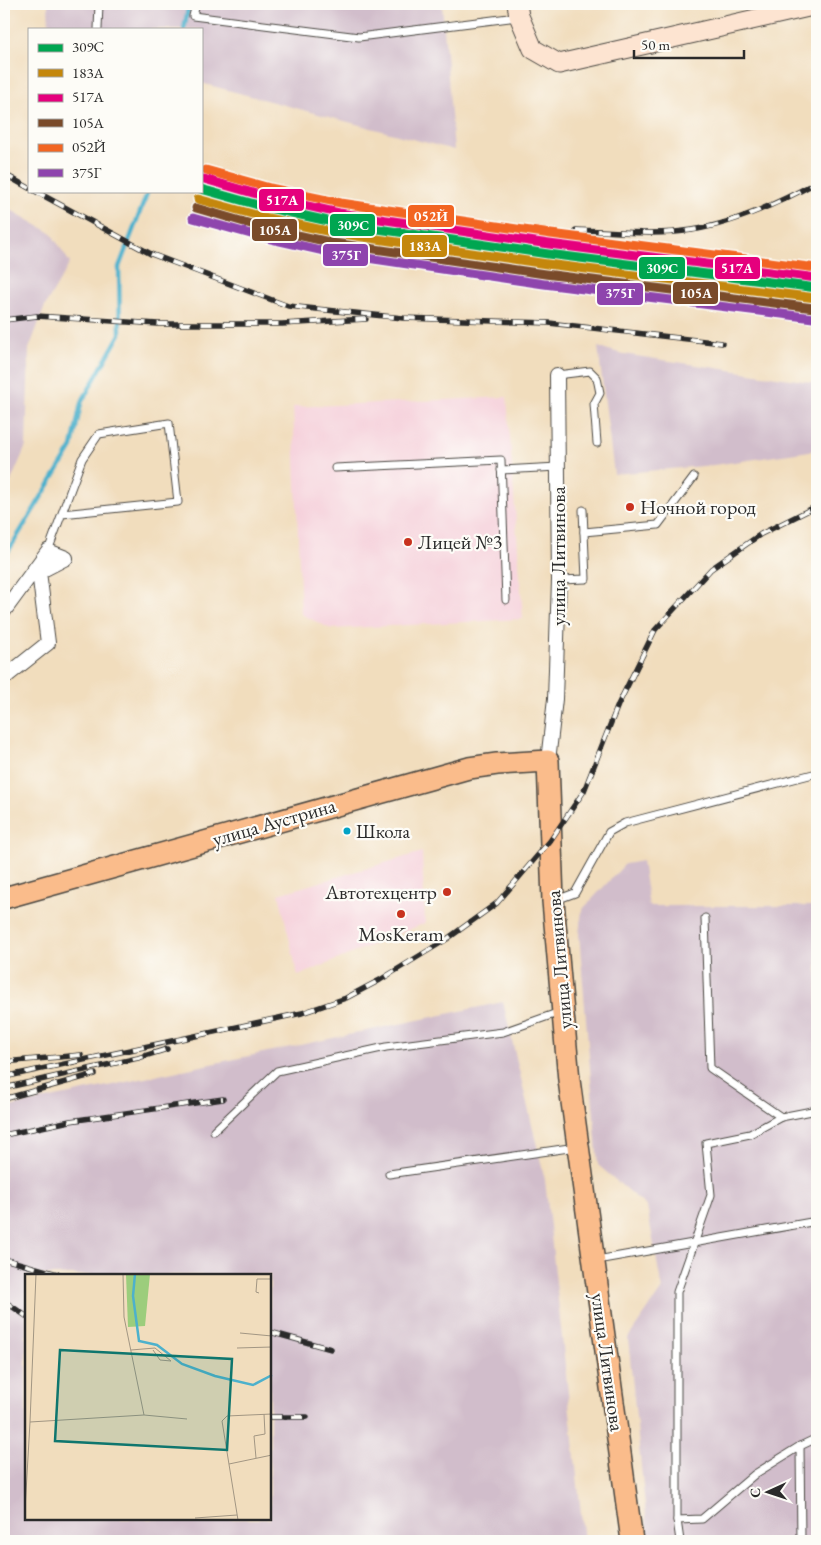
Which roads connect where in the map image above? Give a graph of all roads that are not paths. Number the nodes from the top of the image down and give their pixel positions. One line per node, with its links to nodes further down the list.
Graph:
1 (99, 4): 5 (lane)
2 (196, 4): 4 (lane)
3 (817, 5): 4 (main road)
4 (518, 10)
5 (98, 28)
6 (557, 375): 7 (lane); 8 (street, улица Литвинова)
7 (597, 443)
8 (559, 467): 10 (lane); 16 (street, улица Литвинова)
9 (335, 468): 10 (lane)
10 (501, 470): 17 (lane)
11 (694, 477): 14 (lane)
12 (583, 510): 14 (lane)
13 (62, 514): 15 (lane)
14 (584, 532): 16 (lane)
15 (48, 551): 18 (street); 19 (street)
16 (560, 580): 20 (street, улица Литвинова)
17 (506, 600)
18 (4, 610)
19 (4, 678)
20 (548, 761): 22 (main road, улица Аустрина); 23 (main road, улица Литвинова)
21 (817, 773): 23 (lane)
22 (4, 898)
23 (553, 900): 25 (main road, улица Литвинова)
24 (706, 918): 27 (lane)
25 (563, 1011): 28 (lane); 29 (main road, улица Литвинова)
26 (817, 1110): 27 (lane)
27 (781, 1117): 32 (lane)
28 (214, 1131)
29 (577, 1147): 30 (lane); 33 (main road, улица Литвинова)
30 (389, 1174)
31 (817, 1221): 32 (lane)
32 (694, 1243): 33 (lane); 36 (lane)
33 (594, 1261): 37 (main road, улица Литвинова)
34 (817, 1438): 35 (lane)
35 (800, 1446): 36 (lane); 39 (lane)
36 (677, 1520): 38 (lane)
37 (632, 1541)
38 (680, 1541)
39 (801, 1541)

